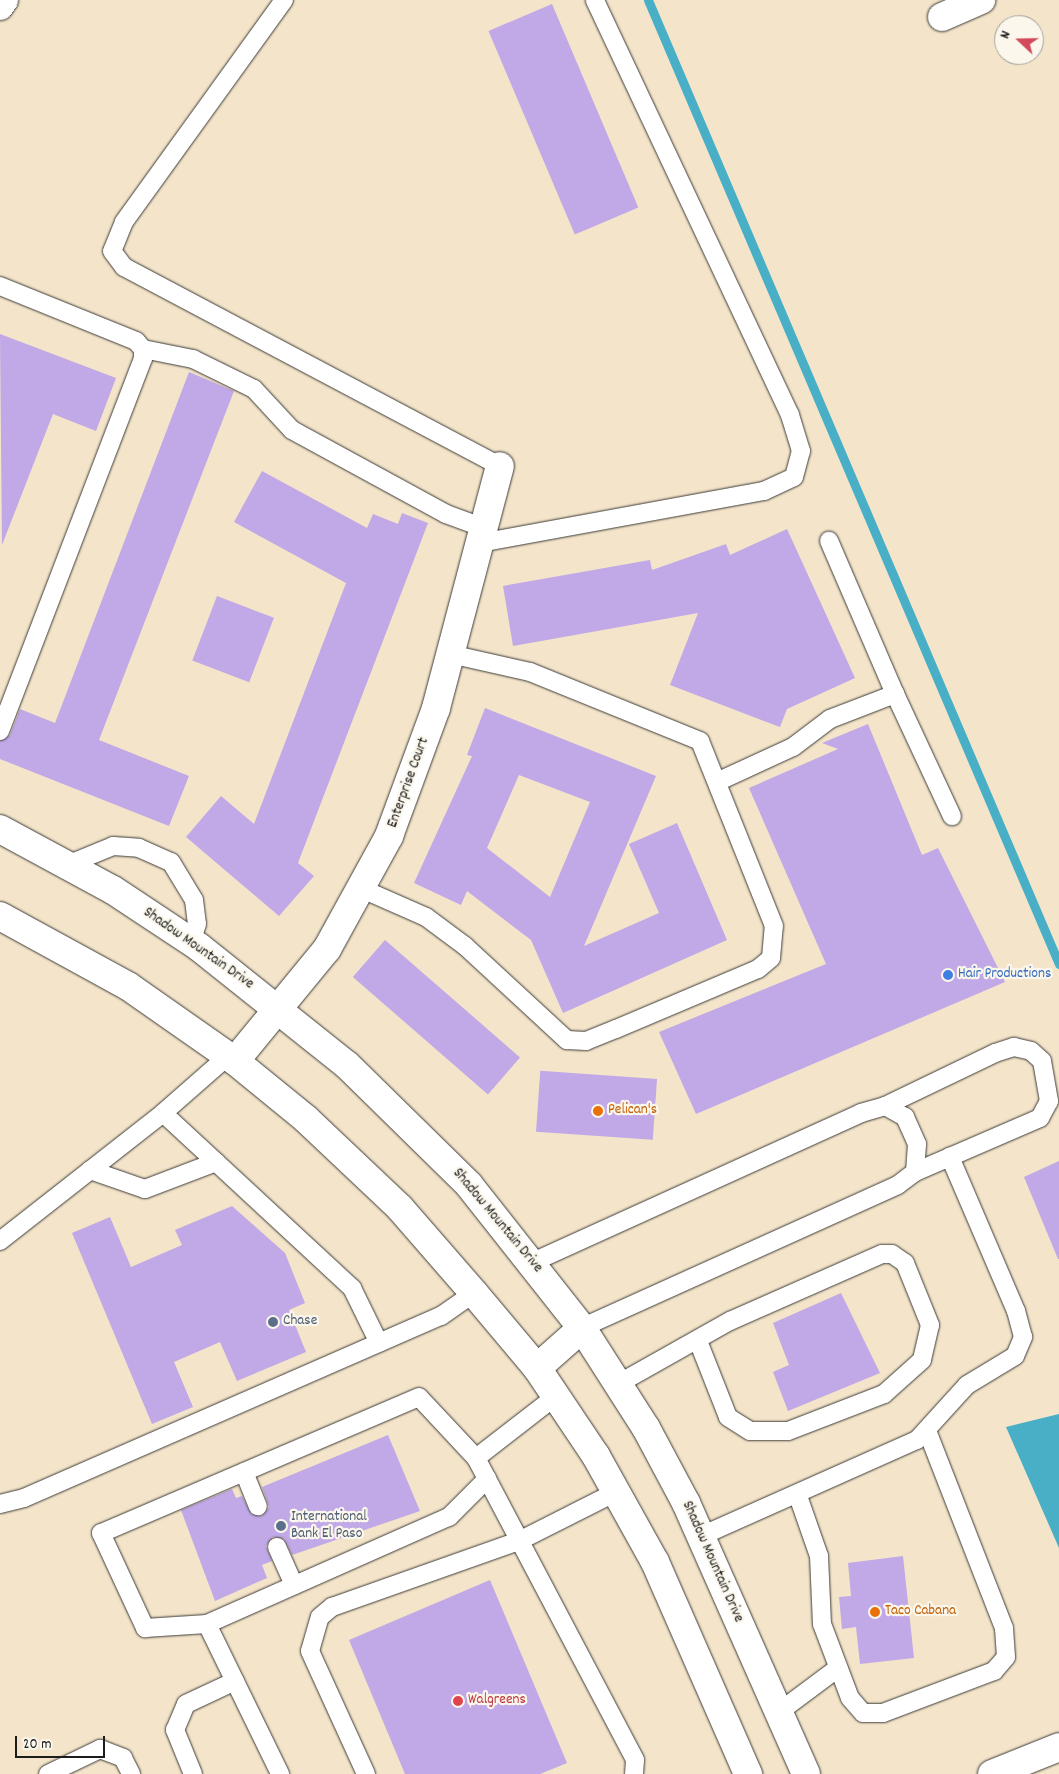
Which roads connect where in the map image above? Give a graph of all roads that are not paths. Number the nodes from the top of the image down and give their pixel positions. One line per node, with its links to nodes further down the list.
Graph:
1 (4, 0): 5 (main road)
2 (284, 0): 9 (lane)
3 (595, 0): 10 (lane)
4 (981, 0): 6 (main road)
5 (0, 6)
6 (942, 17)
7 (0, 286): 8 (lane)
8 (143, 349): 10 (lane); 14 (lane)
9 (500, 466): 10 (main road, Enterprise Court)
10 (482, 535): 12 (main road, Enterprise Court)
11 (829, 541): 13 (lane)
12 (450, 654): 15 (lane); 19 (main road, Enterprise Court)
13 (895, 694): 15 (lane); 16 (lane)
14 (0, 731)
15 (719, 780): 19 (lane)
16 (952, 816)
17 (0, 829): 18 (main road, Shadow Mountain Drive)
18 (67, 865): 21 (main road, Shadow Mountain Drive); 21 (lane)
19 (360, 888): 22 (main road, Enterprise Court)
20 (0, 916): 23 (main road)
21 (192, 942): 22 (main road, Shadow Mountain Drive)
22 (281, 1009): 23 (main road, Enterprise Court); 31 (main road, Shadow Mountain Drive)
23 (231, 1058): 25 (lane); 32 (main road)
24 (885, 1106): 26 (lane); 29 (lane); 31 (lane)
25 (163, 1113): 27 (lane); 28 (lane)
26 (950, 1157): 29 (lane); 39 (lane)
27 (216, 1162): 28 (lane); 35 (lane)
28 (90, 1170): 30 (lane)
29 (915, 1172): 33 (lane)
30 (0, 1241)
31 (533, 1262): 33 (main road, Shadow Mountain Drive)
32 (474, 1293): 35 (lane); 36 (main road)
33 (582, 1328): 36 (main road); 37 (main road, Shadow Mountain Drive)
34 (698, 1341): 34 (lane); 37 (lane)
35 (378, 1343): 45 (lane)
36 (537, 1368): 38 (main road)
37 (618, 1384): 47 (main road, Shadow Mountain Drive)
38 (556, 1396): 40 (lane); 43 (main road)
39 (927, 1431): 44 (lane); 52 (lane)
40 (476, 1458): 41 (lane); 42 (lane)
41 (244, 1472): 46 (lane); 51 (lane)
42 (487, 1479): 48 (lane); 50 (lane)
43 (616, 1492): 48 (lane); 62 (main road)
44 (798, 1496): 47 (lane); 52 (lane)
45 (0, 1504)
46 (258, 1506)
47 (701, 1536): 54 (main road, Shadow Mountain Drive)
48 (521, 1540): 60 (lane); 61 (lane)
49 (277, 1547): 50 (lane)
50 (294, 1585): 51 (lane)
51 (207, 1624): 53 (lane)
52 (838, 1668): 54 (lane)
53 (235, 1681): 58 (lane); 59 (lane)
54 (779, 1712): 63 (main road, Shadow Mountain Drive)
55 (1059, 1747): 64 (main road)
56 (48, 1774): 57 (lane)
57 (130, 1774)
58 (194, 1774)
59 (280, 1774)
60 (366, 1774)
61 (634, 1774)
62 (748, 1774)
63 (806, 1774)
64 (992, 1774)

